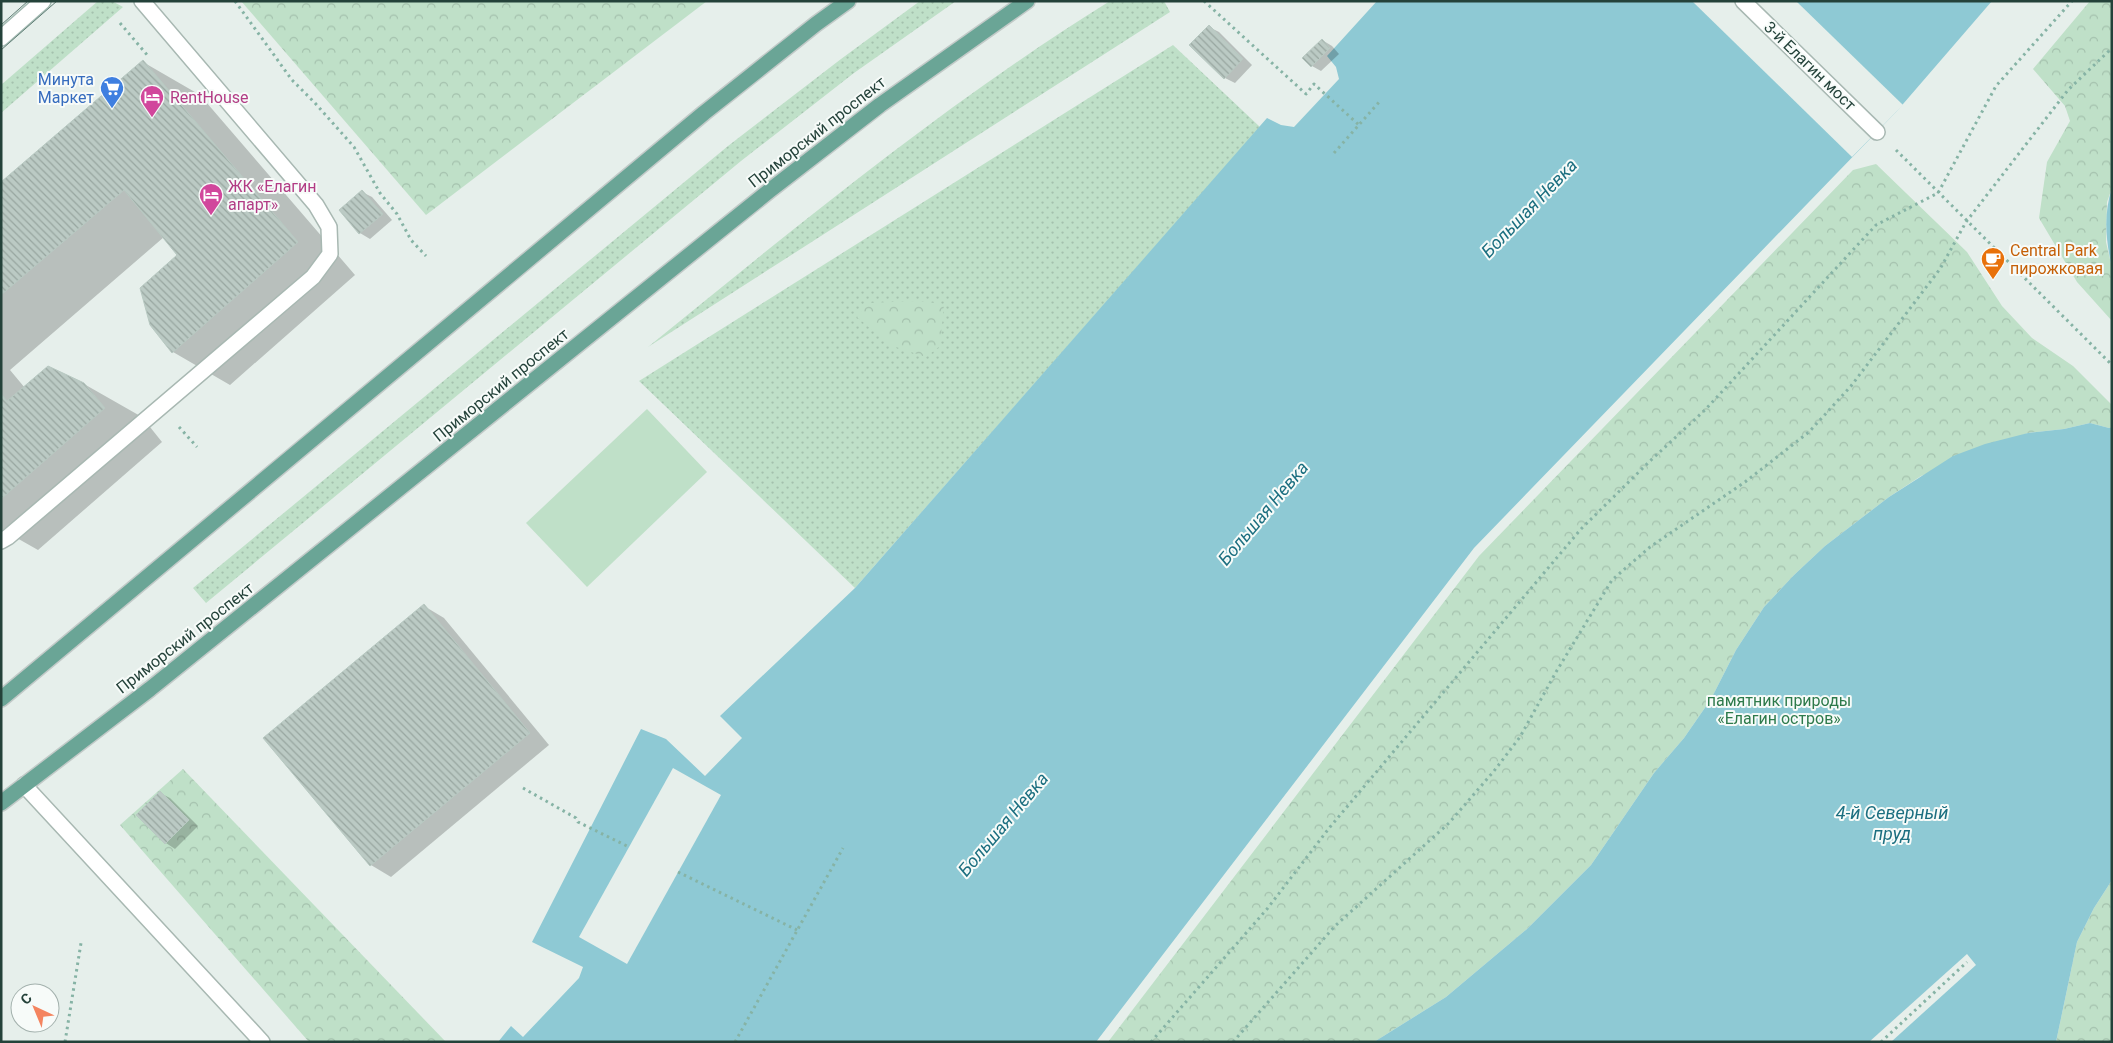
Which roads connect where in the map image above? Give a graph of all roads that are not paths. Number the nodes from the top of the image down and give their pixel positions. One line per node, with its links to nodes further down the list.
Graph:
1 (44, 1): 6 (main road)
2 (142, 1): 8 (main road)
3 (848, 1): 9 (main road)
4 (1027, 1): 10 (main road, Приморский проспект)
5 (1743, 1): 7 (main road, 3-й Елагин мост)
6 (1, 38)
7 (1877, 132)
8 (1, 541)
9 (1, 700)
10 (24, 785): 11 (main road, Приморский проспект); 12 (main road)
11 (1, 802)
12 (262, 1042)

